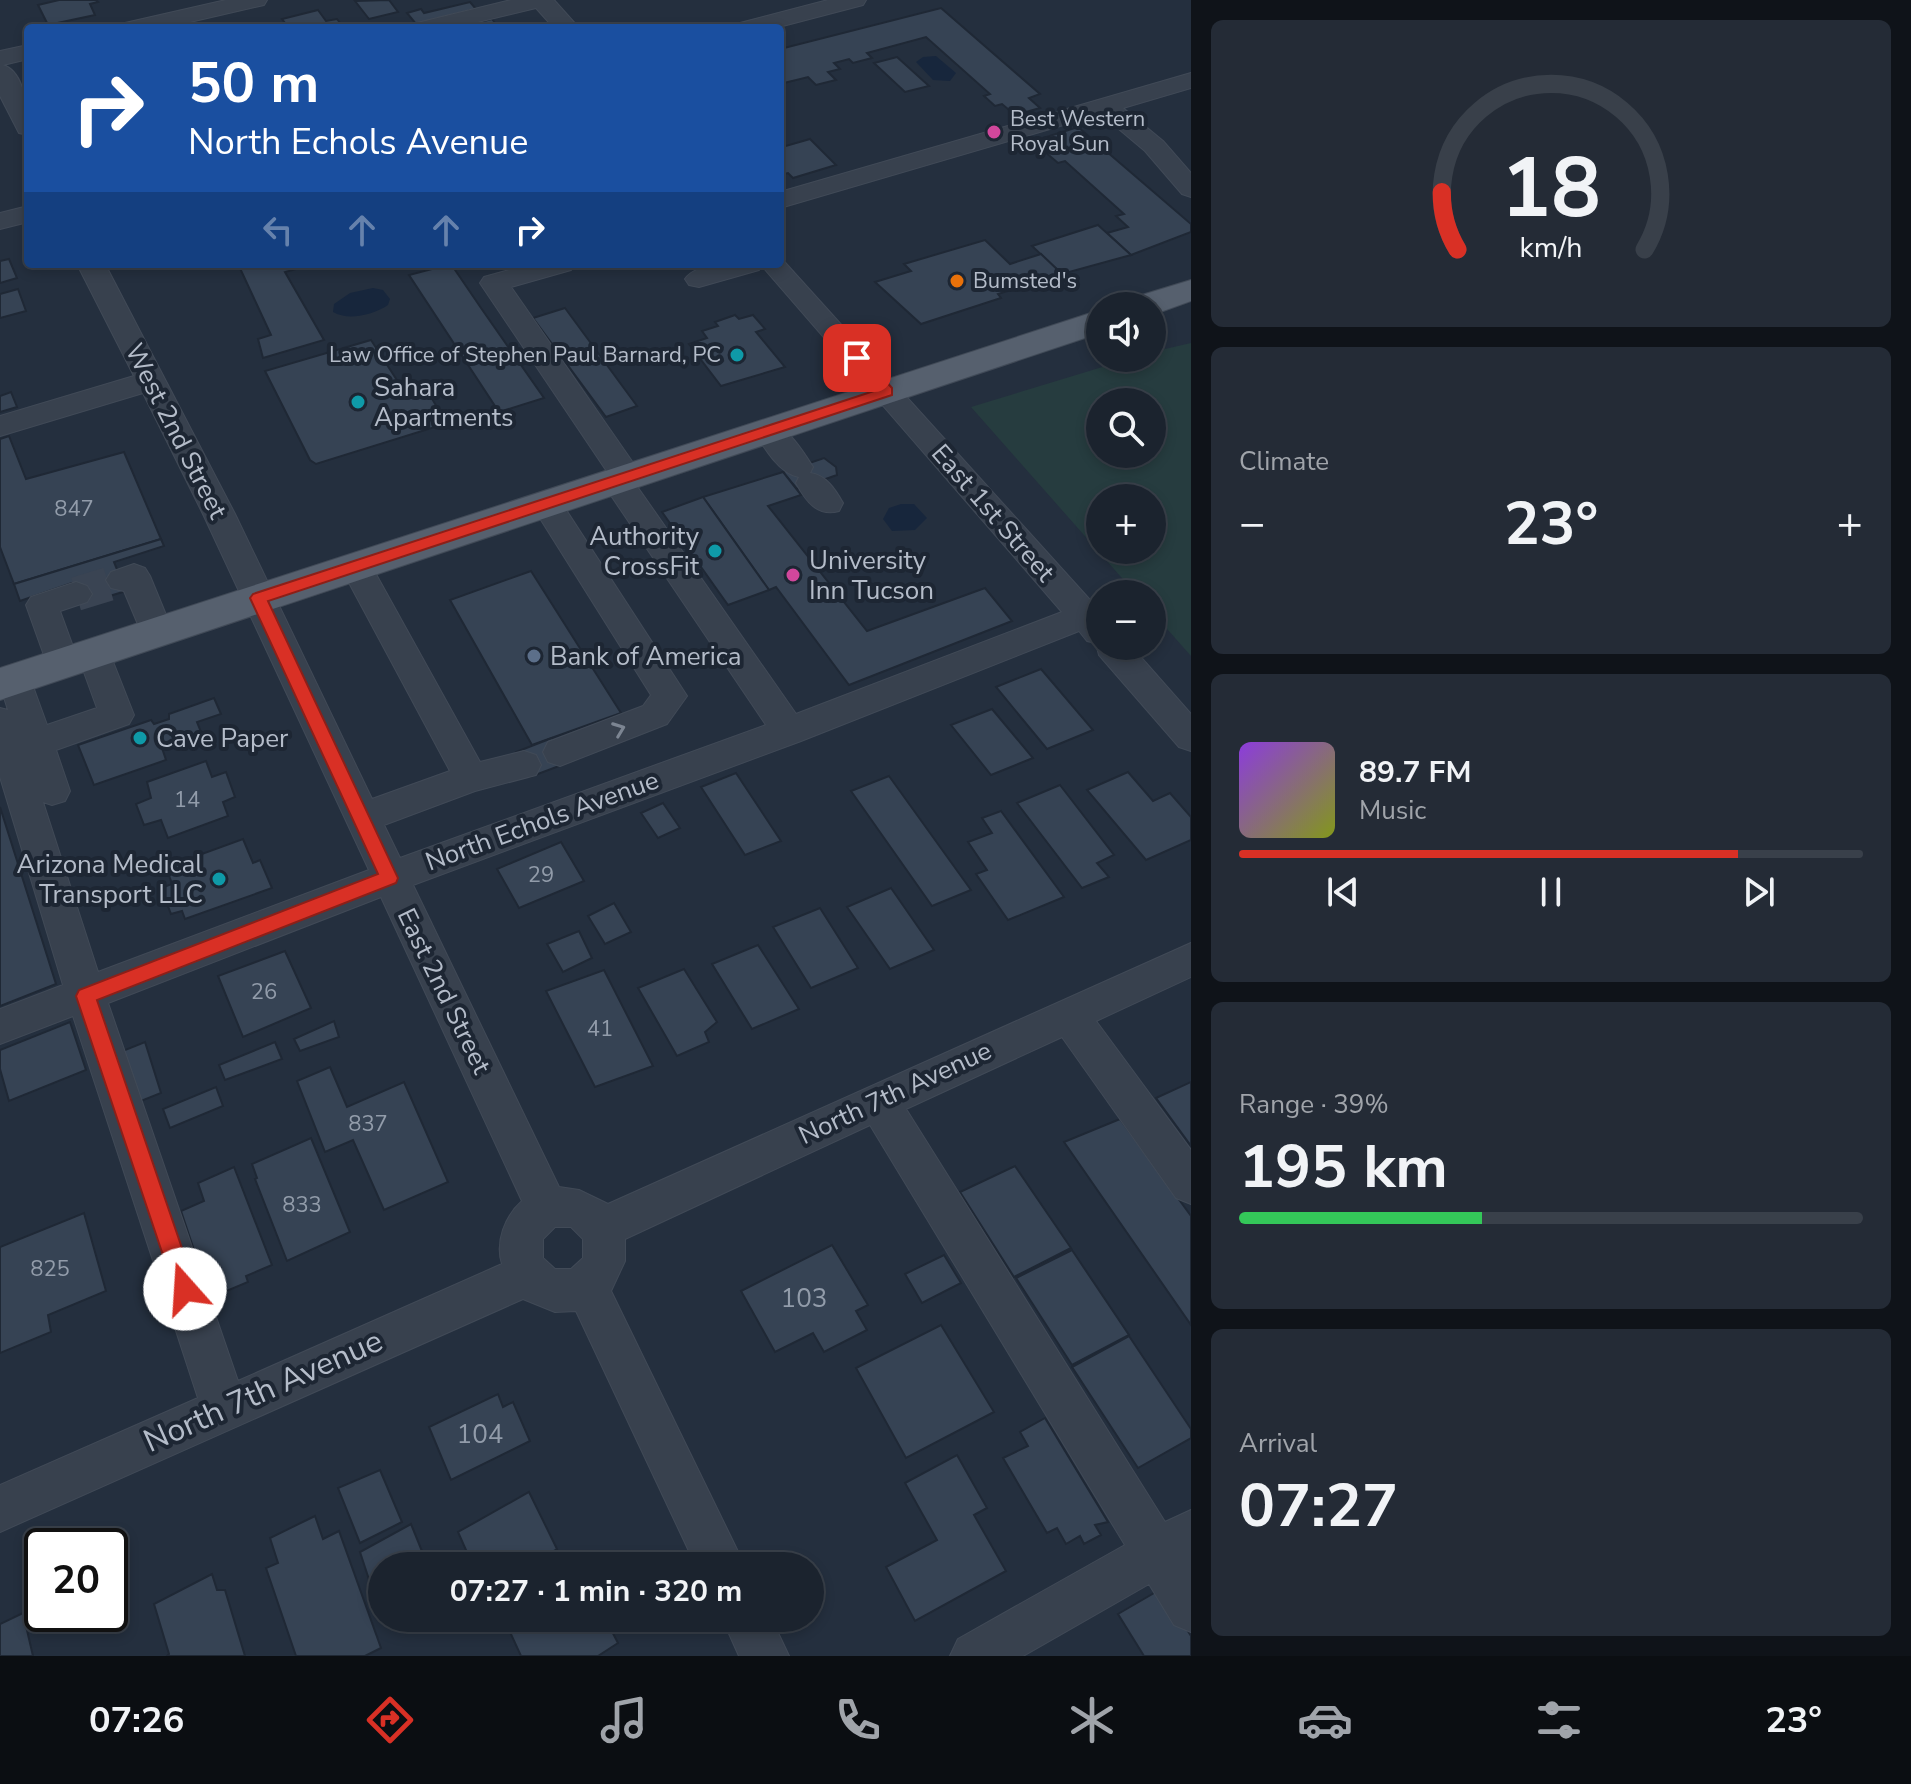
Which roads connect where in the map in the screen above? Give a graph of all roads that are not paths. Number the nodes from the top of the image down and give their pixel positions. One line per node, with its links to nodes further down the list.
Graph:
1 (256, 0): 4 (street)
2 (540, 0): 5 (street); 6 (street)
3 (855, 0): 7 (street)
4 (151, 24)
5 (441, 24)
6 (563, 24)
7 (763, 24)
8 (24, 53): 9 (street)
9 (0, 58)
10 (0, 71): 13 (street)
11 (1191, 80): 12 (street)
12 (1105, 105): 14 (street); 15 (street)
13 (24, 119)
14 (1191, 189)
15 (784, 199)
16 (24, 215): 17 (street)
17 (0, 221)
18 (93, 268): 26 (street, West 2nd Street)
19 (547, 268): 30 (street)
20 (736, 268): 22 (street)
21 (778, 268): 27 (street, East 1st Street)
22 (699, 279)
23 (1191, 290): 24 (main road)
24 (1166, 299)
25 (1086, 326): 27 (main road)
26 (151, 381): 28 (street); 36 (street, West 2nd Street)
27 (887, 392): 29 (main road); 37 (street, East 1st Street)
28 (0, 426)
29 (769, 431): 30 (main road); 31 (street)
30 (622, 479): 32 (main road); 44 (street)
31 (812, 484)
32 (546, 504): 33 (main road); 47 (street, one-way to 32)
33 (356, 566): 36 (main road); 49 (street)
34 (122, 580): 39 (street)
35 (76, 594): 40 (street)
36 (259, 598): 39 (main road); 51 (street, East 2nd Street)
37 (1086, 617)
38 (1086, 627): 44 (street, North Echols Avenue)
39 (157, 632): 40 (main road)
40 (78, 658): 42 (main road); 46 (street)
41 (1123, 660): 45 (street)
42 (8, 681): 46 (street)
43 (0, 721): 54 (street)
44 (789, 731): 52 (street, North Echols Avenue)
45 (1191, 737)
46 (36, 743): 50 (street)
47 (560, 752)
48 (524, 765): 49 (street)
49 (471, 778): 51 (street)
50 (52, 791)
51 (362, 818): 52 (street, East 2nd Street)
52 (389, 878): 54 (street, North Echols Avenue); 59 (street, East 2nd Street)
53 (1191, 959): 55 (street, North 7th Avenue)
54 (86, 996): 56 (street, North Echols Avenue); 63 (street)
55 (1068, 1014): 57 (street, North 7th Avenue); 58 (street)
56 (0, 1027)
57 (878, 1101): 60 (street, North 7th Avenue); 65 (street)
58 (1191, 1184)
59 (548, 1210): 60 (street); 61 (street)
60 (600, 1229): 62 (street)
61 (527, 1275): 62 (street); 63 (street, North 7th Avenue)
62 (586, 1285): 66 (street)
63 (224, 1407): 64 (street, North 7th Avenue)
64 (0, 1509)
65 (1174, 1544): 67 (street); 70 (street)
66 (714, 1552)
67 (1191, 1608)
68 (753, 1632): 69 (street)
69 (764, 1656)
70 (975, 1656)

